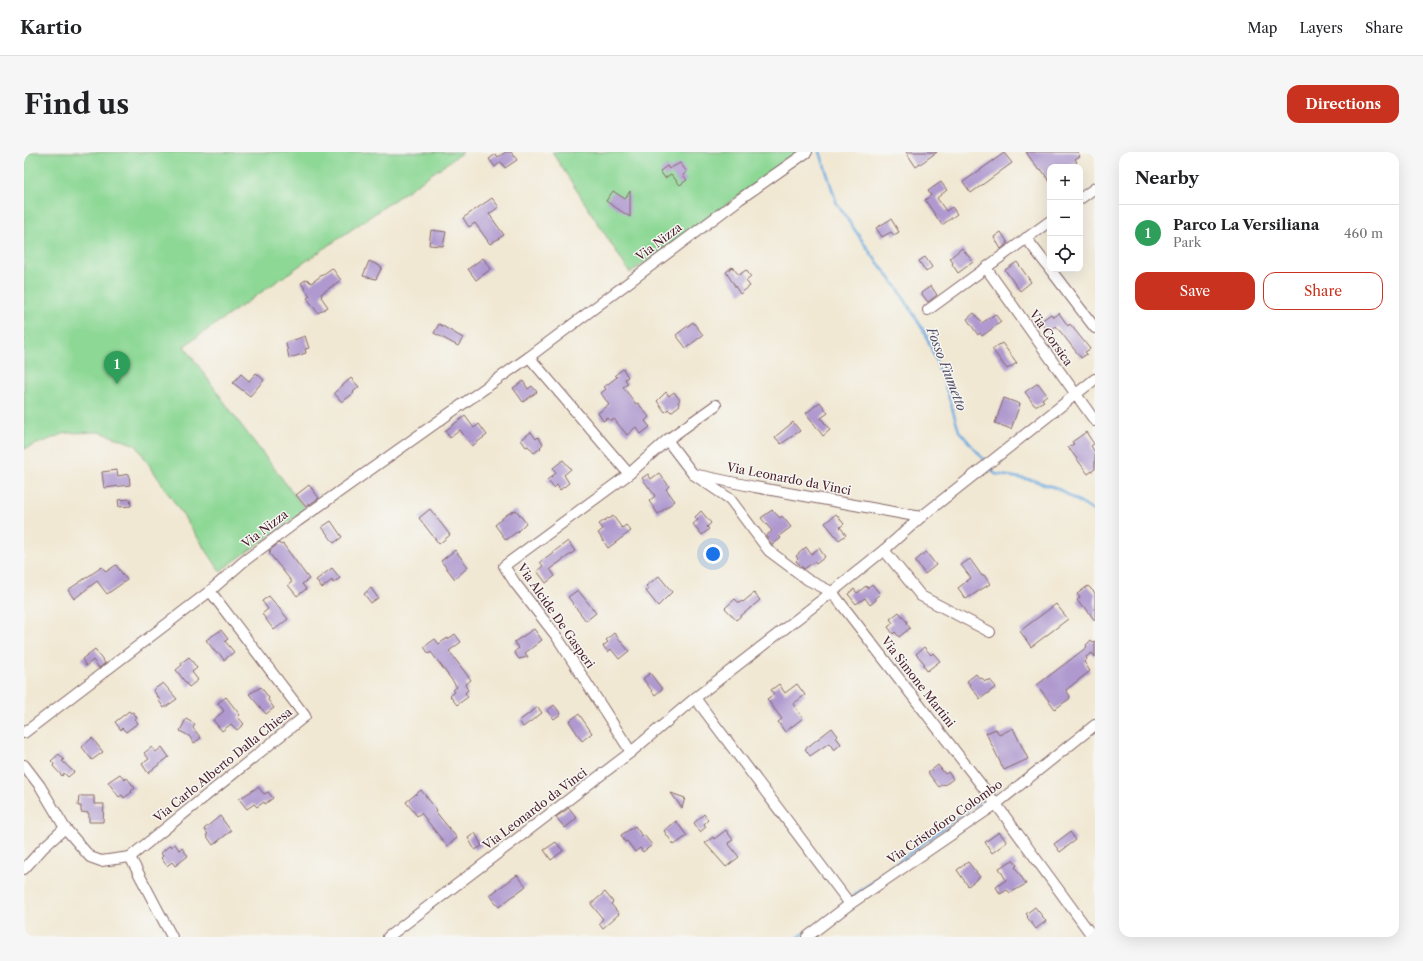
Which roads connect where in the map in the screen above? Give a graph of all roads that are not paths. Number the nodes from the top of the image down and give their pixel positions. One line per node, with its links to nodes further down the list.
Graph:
1 (807, 152): 11 (street, Via Nizza)
2 (1095, 188): 3 (street)
3 (1083, 197)
4 (1047, 223): 5 (street)
5 (1026, 238): 6 (street); 7 (street)
6 (1047, 265)
7 (986, 268): 9 (street); 13 (street, Via Corsica)
8 (1052, 272): 10 (street)
9 (928, 310)
10 (1095, 328)
11 (529, 357): 17 (street); 21 (street, Via Nizza)
12 (1095, 379): 13 (street, Via Leonardo da Vinci)
13 (1075, 395): 15 (street, Via Corsica); 19 (street, Via Leonardo da Vinci)
14 (716, 405): 16 (street)
15 (1095, 421)
16 (667, 440): 17 (street); 18 (street)
17 (629, 474): 27 (street, Via Alcide De Gasperi)
18 (693, 474): 19 (street, Via Leonardo da Vinci); 22 (street, Via Simone Martini)
19 (921, 517): 20 (street, Via Leonardo da Vinci)
20 (884, 550): 22 (street, Via Leonardo da Vinci); 23 (street)
21 (210, 591): 26 (street, Via Nizza); 31 (street, Via Carlo Alberto Dalla Chiesa)
22 (832, 592): 24 (street, Via Leonardo da Vinci); 29 (street, Via Simone Martini)
23 (990, 632)
24 (695, 698): 27 (street, Via Leonardo da Vinci); 33 (street)
25 (1095, 725): 29 (street, Via Cristoforo Colombo)
26 (24, 733)
27 (631, 752): 35 (street, Via Leonardo da Vinci)
28 (24, 765): 30 (street)
29 (991, 798): 33 (street, Via Cristoforo Colombo); 37 (street, Via Simone Martini)
30 (65, 828): 31 (street); 32 (street)
31 (130, 857): 34 (street)
32 (24, 869)
33 (848, 901): 36 (street, Via Cristoforo Colombo)
34 (172, 937)
35 (388, 937)
36 (808, 937)
37 (1093, 937)

